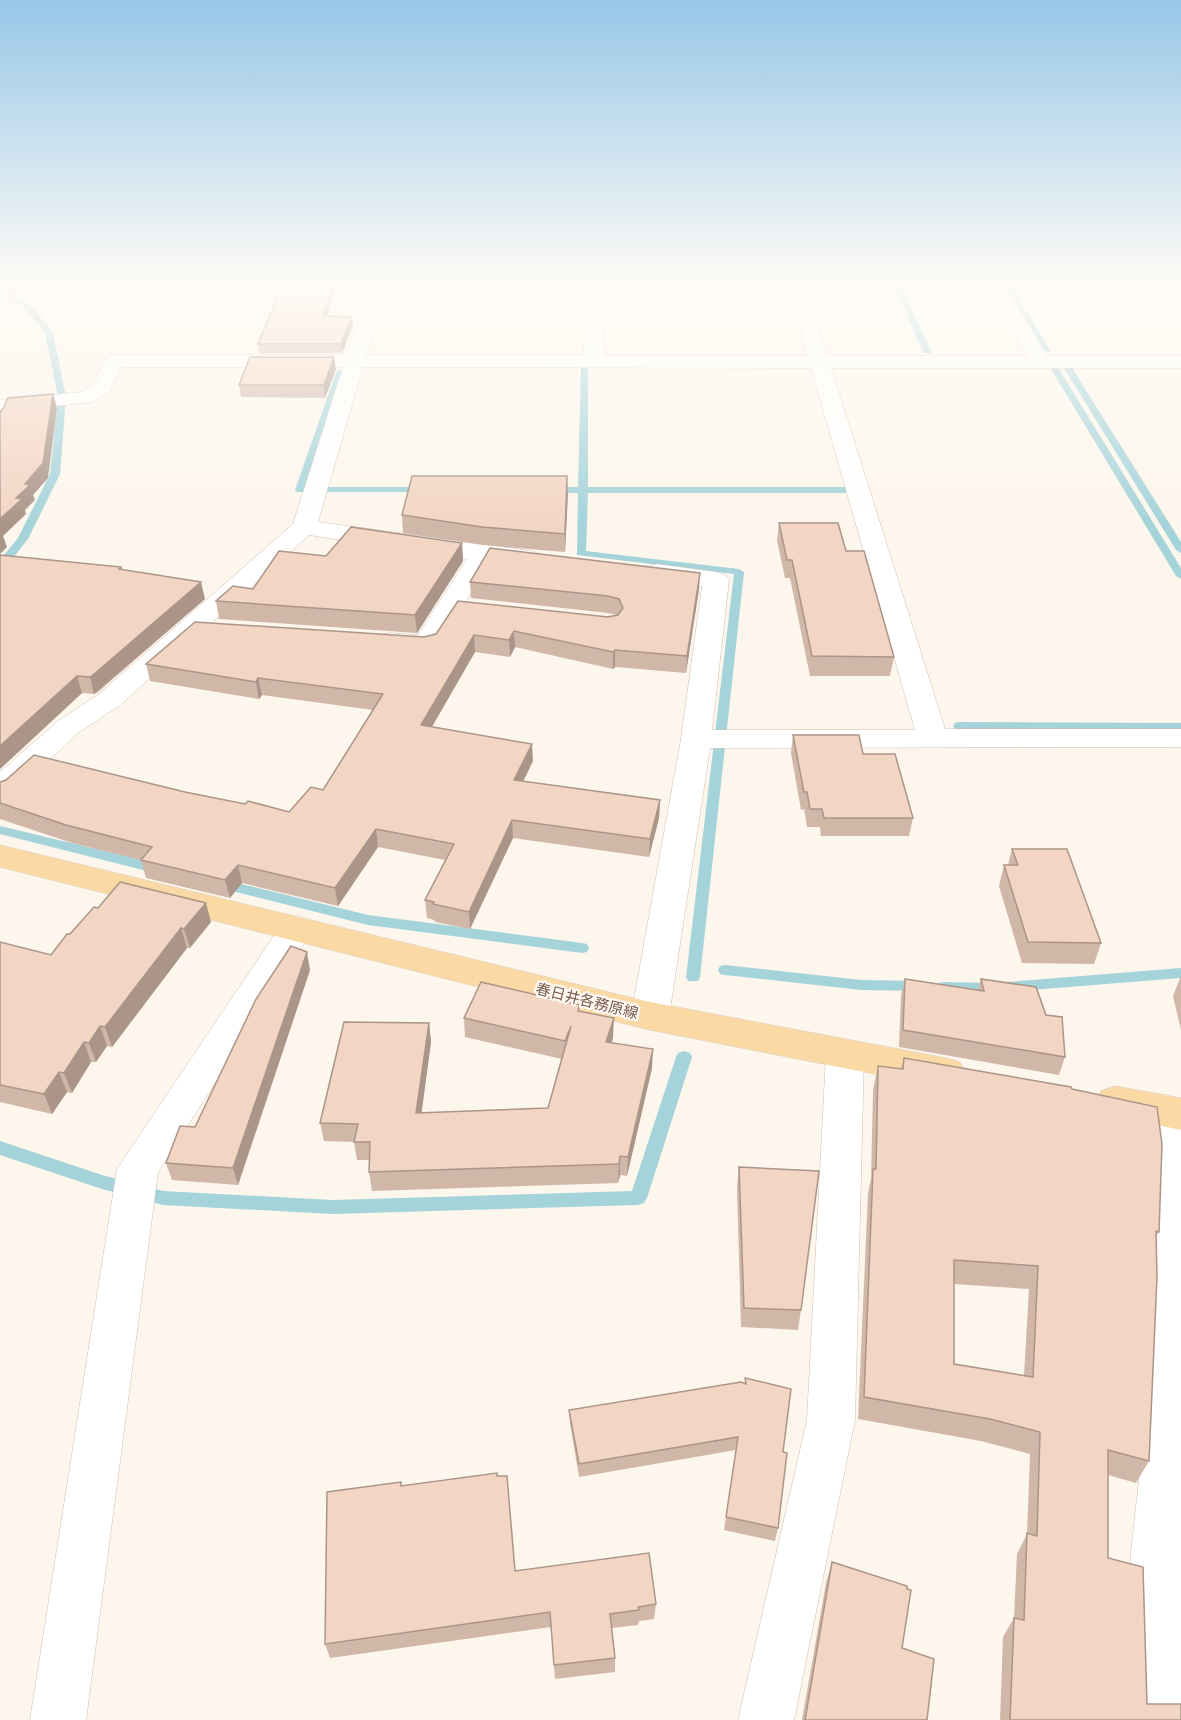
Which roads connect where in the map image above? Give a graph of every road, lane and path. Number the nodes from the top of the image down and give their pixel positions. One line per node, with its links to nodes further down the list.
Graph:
1 (112, 364): 4 (street)
2 (352, 364): 5 (street)
3 (820, 364): 12 (street)
4 (0, 406)
5 (304, 527): 6 (street); 9 (street)
6 (483, 554): 7 (street); 11 (street)
7 (550, 560)
8 (639, 570): 14 (street)
9 (191, 627): 10 (street); 15 (street)
10 (226, 629)
11 (367, 640)
12 (932, 736): 13 (street); 14 (street)
13 (1181, 738)
14 (696, 739): 18 (street)
15 (0, 789)
16 (0, 856): 17 (main road, 春日井各務原線)
17 (297, 928): 18 (main road, 春日井各務原線); 23 (street)
18 (650, 1016): 19 (main road, 春日井各務原線)
19 (845, 1055): 20 (main road, 春日井各務原線); 24 (street)
20 (983, 1079)
21 (1086, 1097): 22 (main road)
22 (1174, 1112): 25 (street)
23 (58, 1720)
24 (766, 1720)
25 (1162, 1720)

